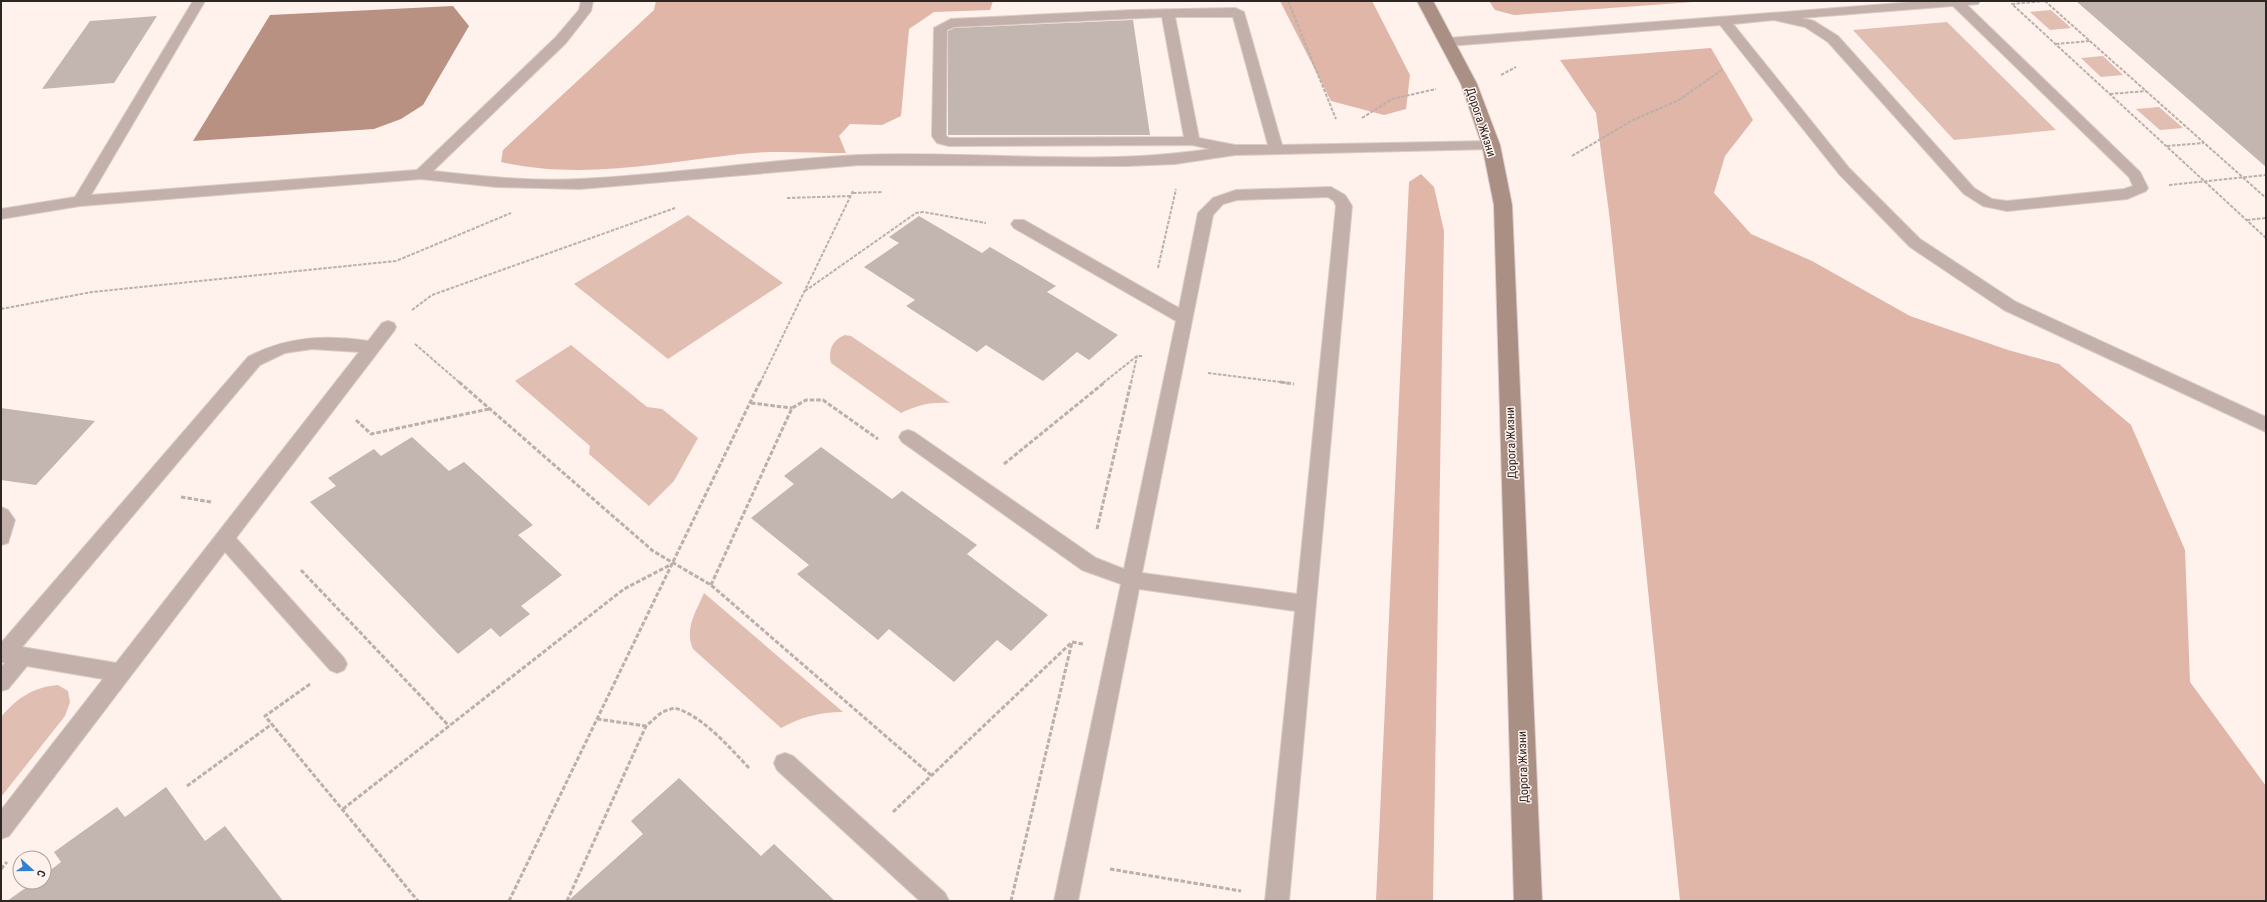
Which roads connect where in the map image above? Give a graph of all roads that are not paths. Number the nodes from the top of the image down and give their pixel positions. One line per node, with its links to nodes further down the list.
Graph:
1 (199, 1): 16 (lane)
2 (587, 1): 15 (lane)
3 (1425, 1): 10 (main road, Дорога Жизни)
4 (1974, 1): 5 (lane)
5 (1957, 3): 6 (lane); 8 (lane)
6 (1854, 6): 8 (lane)
7 (1168, 13): 11 (lane); 11 (lane); 13 (lane)
8 (1776, 17): 9 (lane)
9 (1724, 21): 10 (lane); 22 (lane)
10 (1448, 42): 12 (main road, Дорога Жизни)
11 (1192, 141): 14 (lane)
12 (1491, 145): 13 (lane); 38 (main road, Дорога Жизни)
13 (1276, 149): 14 (lane)
14 (1235, 150): 15 (lane)
15 (421, 174): 16 (lane)
16 (80, 201): 17 (lane)
17 (1, 214)
18 (1019, 224): 19 (lane)
19 (1185, 319): 27 (lane); 28 (lane)
20 (388, 327): 21 (lane)
21 (373, 348): 26 (lane); 29 (lane)
22 (2266, 425)
23 (908, 437): 27 (lane)
24 (1, 515): 25 (lane)
25 (1, 537)
26 (225, 538): 30 (lane); 31 (lane)
27 (1132, 580): 28 (lane); 36 (lane)
28 (1306, 604): 37 (lane)
29 (10, 654): 31 (lane); 32 (lane)
30 (337, 664)
31 (121, 673): 34 (lane)
32 (1, 682)
33 (785, 763): 35 (lane)
34 (1, 828)
35 (937, 901)
36 (1066, 901)
37 (1277, 901)
38 (1528, 901)

